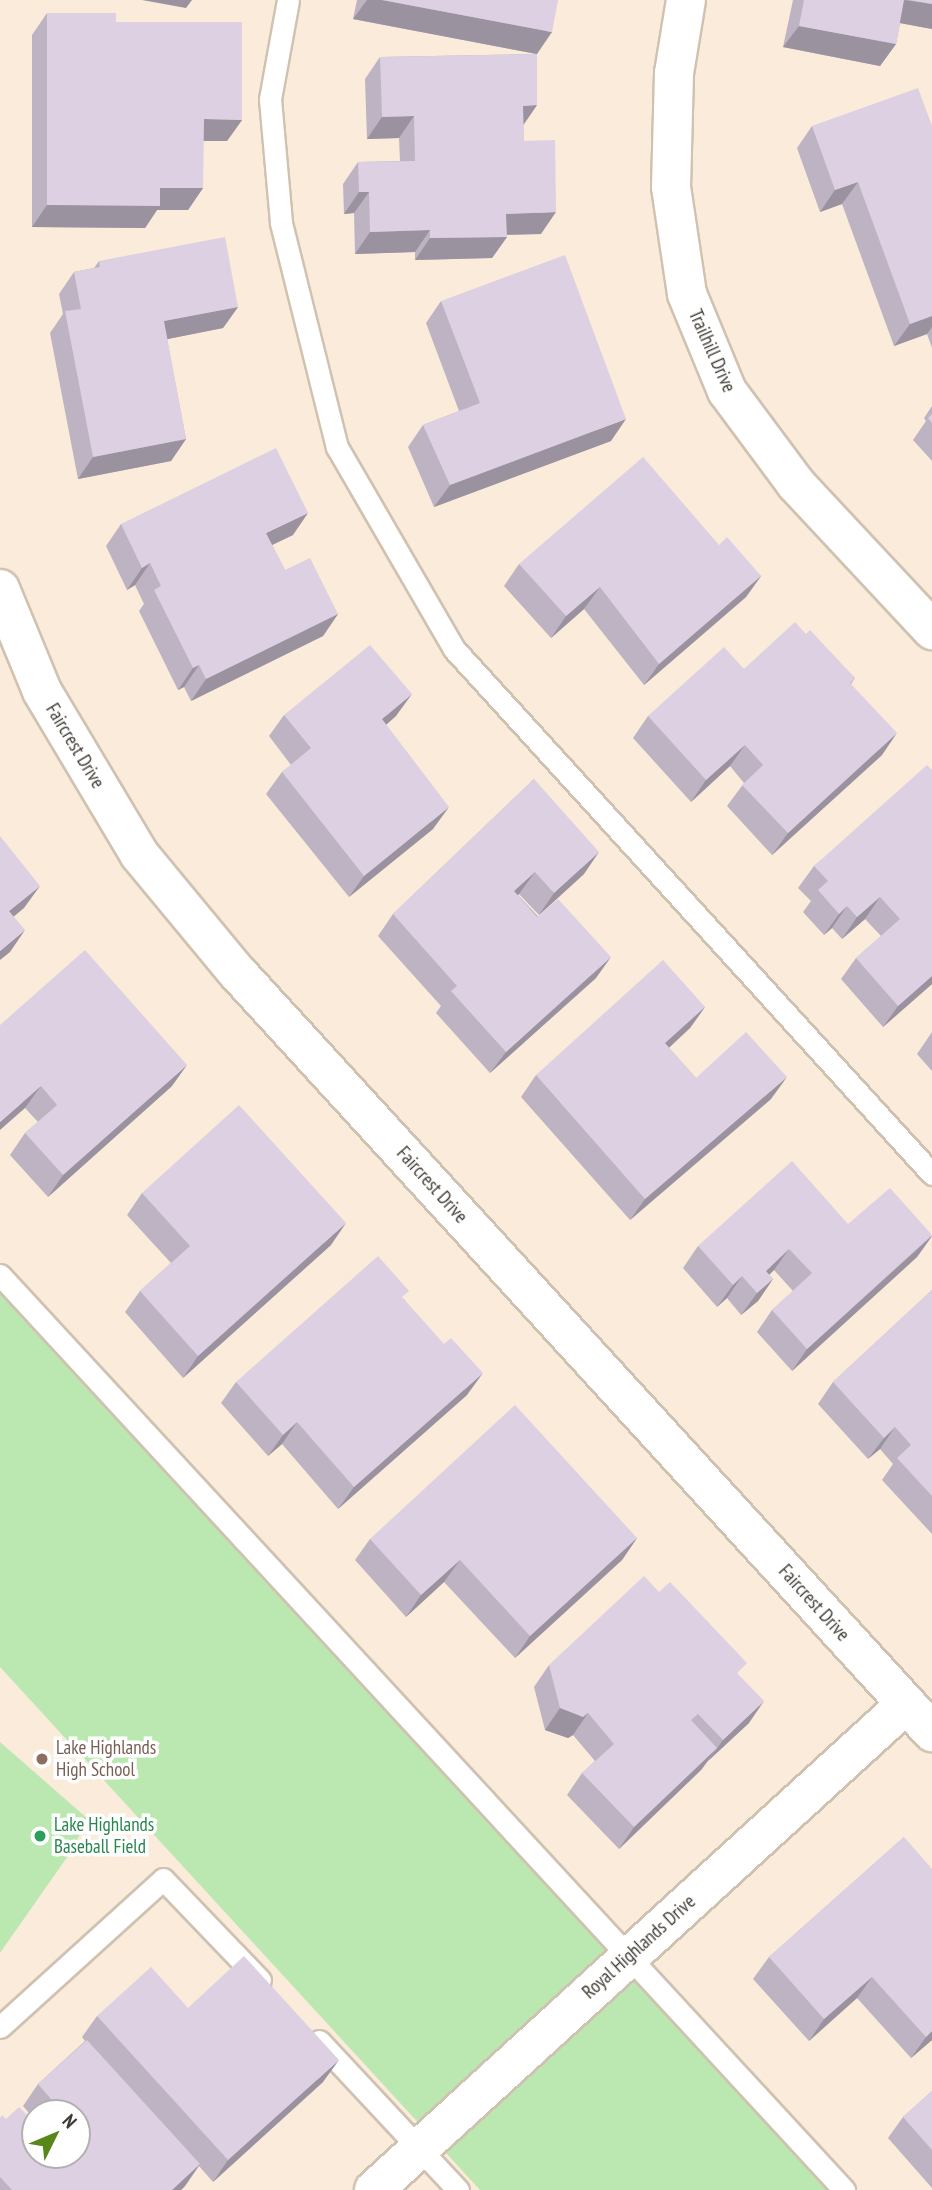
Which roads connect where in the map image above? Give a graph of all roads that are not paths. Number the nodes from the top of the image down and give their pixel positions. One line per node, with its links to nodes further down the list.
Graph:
1 (288, 0): 5 (lane)
2 (686, 0): 4 (street, Trailhill Drive)
3 (0, 589): 7 (street, Faircrest Drive)
4 (932, 630)
5 (932, 1174)
6 (0, 1275): 9 (lane)
7 (906, 1704): 8 (street, Faircrest Drive); 9 (street, Royal Highlands Drive)
8 (932, 1732)
9 (628, 1957): 13 (street, Royal Highlands Drive); 16 (lane)
10 (278, 1999): 11 (lane)
11 (0, 2027)
12 (307, 2029): 13 (lane)
13 (420, 2148): 14 (street, Royal Highlands Drive); 15 (lane)
14 (374, 2190)
15 (458, 2190)
16 (844, 2190)

